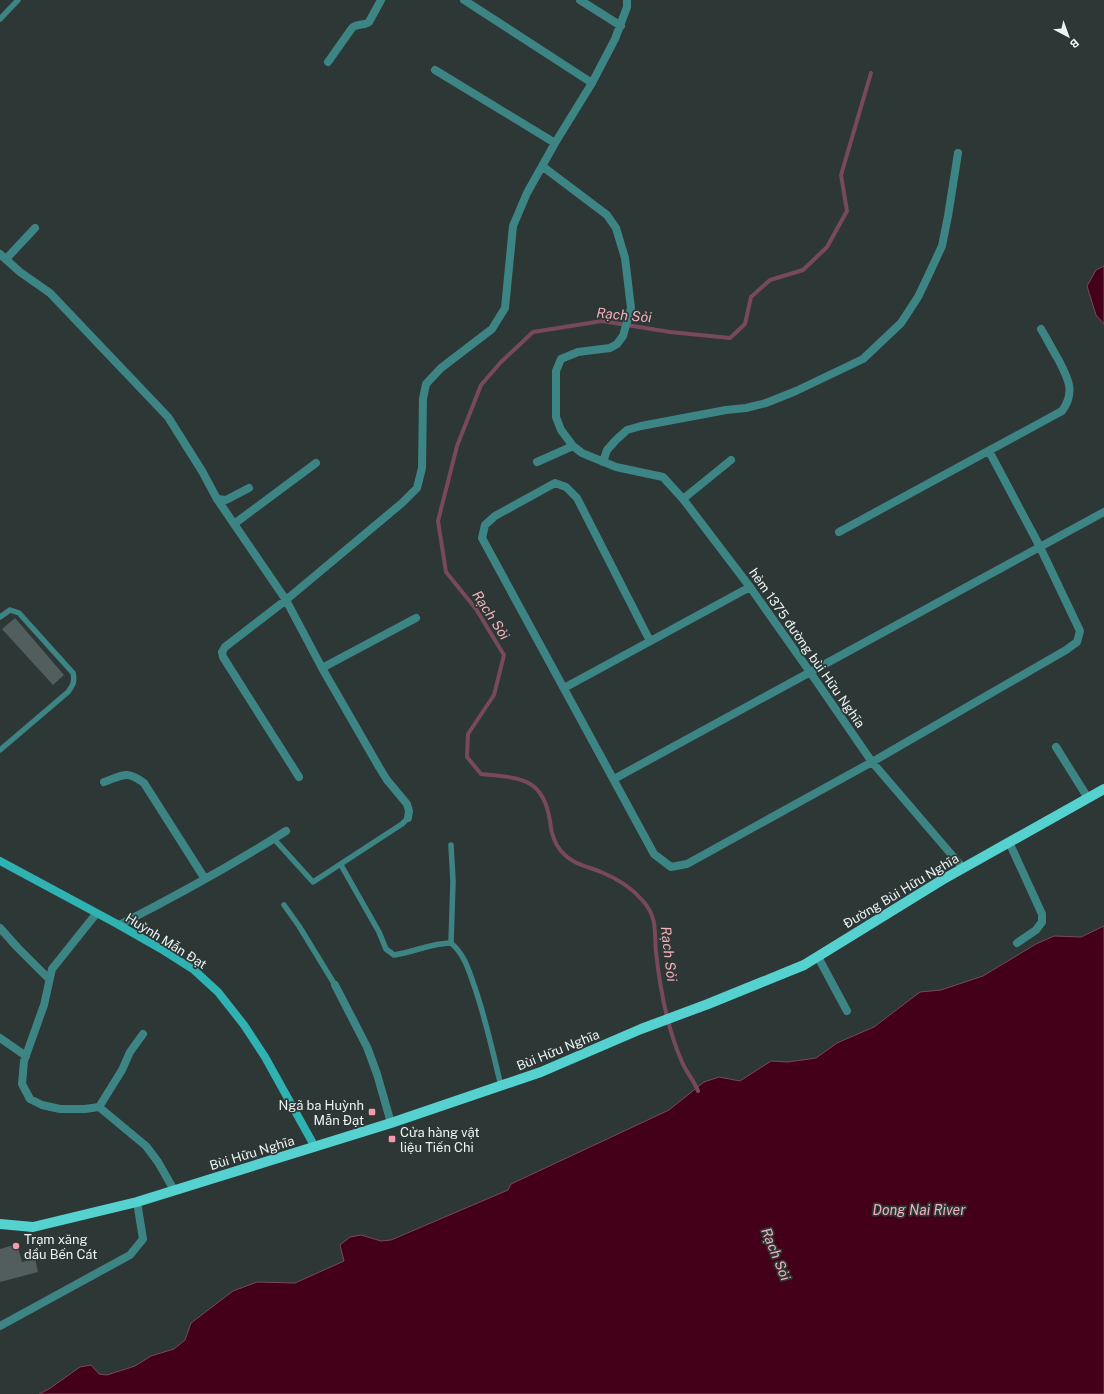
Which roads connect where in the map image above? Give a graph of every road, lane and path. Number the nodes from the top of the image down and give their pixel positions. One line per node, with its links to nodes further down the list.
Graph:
1 (18, 0): 6 (lane)
2 (381, 0): 8 (street)
3 (464, 0): 10 (street)
4 (580, 0): 7 (street)
5 (627, 0): 7 (street)
6 (0, 19)
7 (621, 26): 10 (street)
8 (328, 62)
9 (435, 70): 11 (street)
10 (592, 83): 11 (street)
11 (555, 143): 13 (street)
12 (958, 153): 21 (street)
13 (542, 166): 17 (street); 31 (street)
14 (35, 228): 15 (street)
15 (3, 257): 24 (street)
16 (1041, 329): 18 (street)
17 (573, 446): 20 (street); 21 (street, hẻm 1375 đường bùi Hữu Nghĩa)
18 (989, 451): 28 (street); 29 (street)
19 (731, 460): 25 (street)
20 (537, 462)
21 (603, 462): 25 (street, hẻm 1375 đường bùi Hữu Nghĩa)
22 (316, 463): 27 (street)
23 (249, 488): 24 (street)
24 (217, 499): 27 (street)
25 (683, 499): 30 (street, hẻm 1375 đường bùi Hữu Nghĩa)
26 (1104, 512): 29 (street)
27 (234, 524): 31 (street)
28 (839, 532)
29 (1040, 547): 36 (street); 40 (street)
30 (750, 587): 34 (street); 36 (street, hẻm 1375 đường bùi Hữu Nghĩa)
31 (286, 600): 35 (street); 41 (street)
32 (0, 617): 39 (lane)
33 (416, 618): 35 (street)
34 (650, 641): 37 (street); 37 (street)
35 (322, 668): 46 (street)
36 (810, 672): 40 (street, hẻm 1375 đường bùi Hữu Nghĩa); 42 (street)
37 (564, 688): 42 (street)
38 (1056, 747): 45 (street)
39 (0, 750)
40 (872, 762): 42 (street); 53 (street, hẻm 1375 đường bùi Hữu Nghĩa)
41 (299, 777)
42 (614, 779)
43 (104, 782): 54 (street)
44 (1104, 790): 45 (main road, Đường Bùi Hữu Nghĩa)
45 (1088, 798): 49 (main road, Đường Bùi Hữu Nghĩa)
46 (408, 818): 52 (lane)
47 (286, 831): 48 (street)
48 (274, 839): 52 (lane); 54 (street)
49 (1009, 842): 53 (main road, Đường Bùi Hữu Nghĩa); 60 (street)
50 (451, 845): 59 (lane)
51 (0, 861): 56 (main road, Huỳnh Mẫn Đạt)
52 (340, 865): 59 (lane)
53 (963, 868): 61 (main road, Đường Bùi Hữu Nghĩa)
54 (205, 879): 57 (street)
55 (284, 905): 63 (lane)
56 (96, 914): 57 (main road, Huỳnh Mẫn Đạt); 62 (street)
57 (119, 925): 72 (main road, Huỳnh Mẫn Đạt)
58 (0, 928): 62 (street)
59 (451, 943): 69 (lane)
60 (1017, 943)
61 (818, 957): 64 (main road, Đường Bùi Hữu Nghĩa); 65 (street)
62 (49, 979): 68 (street)
63 (335, 985): 71 (street)
64 (708, 1004): 69 (main road, Bùi Hữu Nghĩa)
65 (847, 1011)
66 (143, 1034): 70 (street)
67 (0, 1038): 68 (street)
68 (26, 1056): 70 (street)
69 (501, 1086): 71 (main road, Bùi Hữu Nghĩa)
70 (99, 1107): 73 (street)
71 (391, 1123): 72 (main road, Bùi Hữu Nghĩa)
72 (315, 1147): 73 (main road, Bùi Hữu Nghĩa)
73 (174, 1190): 74 (main road, Bùi Hữu Nghĩa)
74 (136, 1202): 75 (main road, Bùi Hữu Nghĩa); 76 (street)
75 (0, 1224)
76 (0, 1326)

